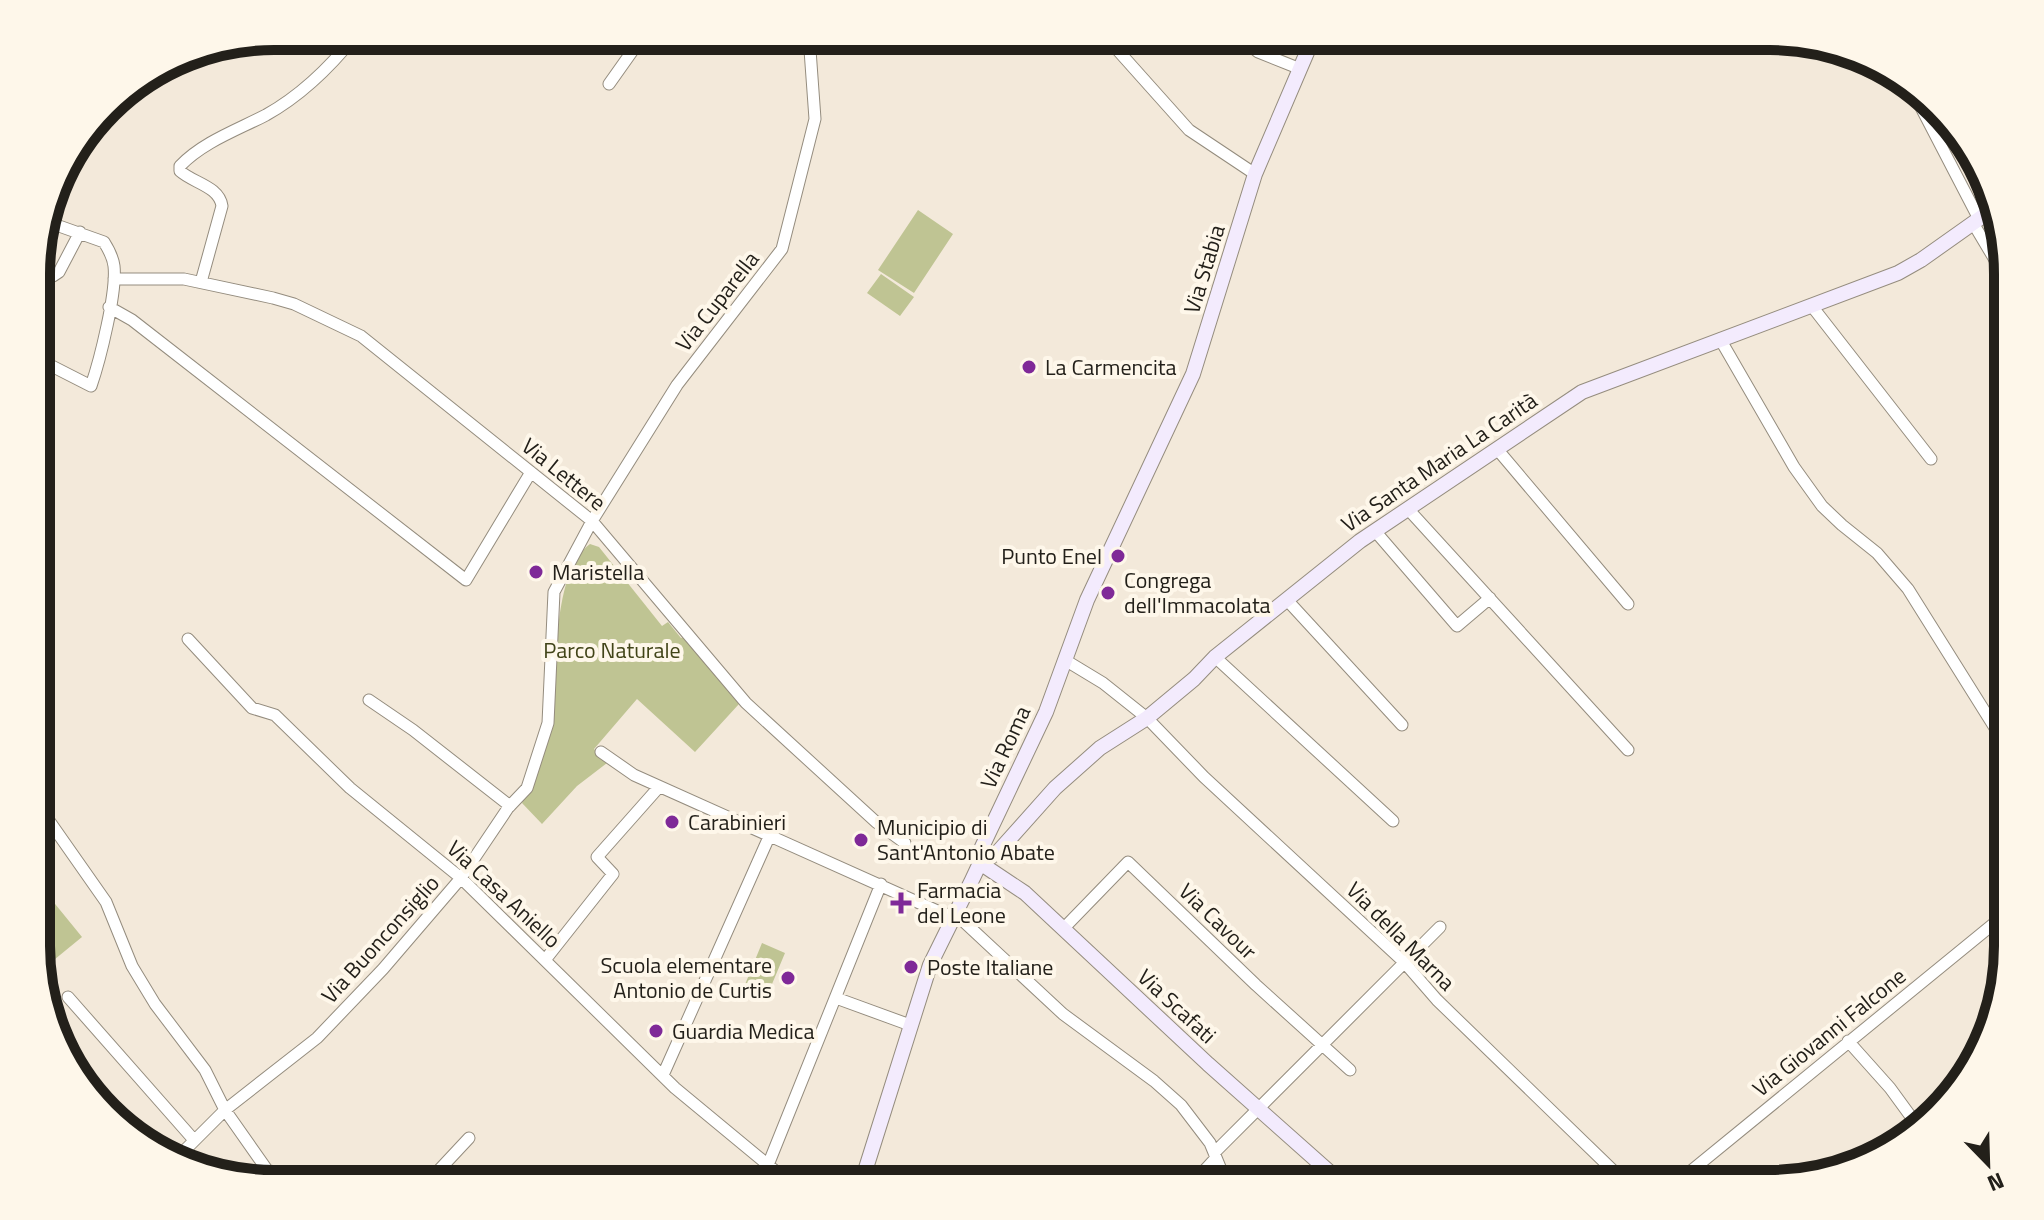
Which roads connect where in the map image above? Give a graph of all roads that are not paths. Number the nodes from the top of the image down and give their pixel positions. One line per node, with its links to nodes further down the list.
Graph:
1 (342, 50): 18 (street)
2 (633, 50): 8 (street)
3 (810, 50): 28 (street, Via Cuparella)
4 (1118, 50): 10 (street)
5 (1256, 50): 7 (street)
6 (1307, 50): 7 (street, Via Stabia)
7 (1298, 68): 10 (street, Via Stabia)
8 (609, 84)
9 (1922, 111): 12 (street)
10 (1255, 174): 27 (street, Via Stabia)
11 (1986, 214): 12 (street, Via Santa Maria La Carità)
12 (1976, 221): 15 (street); 19 (street, Via Santa Maria La Carità)
13 (56, 224): 14 (street)
14 (80, 232): 16 (street); 17 (street)
15 (1993, 254)
16 (50, 276)
17 (114, 279): 18 (street, Via Lettere); 20 (street)
18 (201, 282): 25 (street, Via Lettere)
19 (1811, 305): 21 (street, Via Santa Maria La Carità); 24 (street)
20 (109, 307): 22 (street); 25 (street)
21 (1720, 339): 23 (street, Via Santa Maria La Carità); 39 (street)
22 (50, 365)
23 (1497, 449): 26 (street, Via Santa Maria La Carità); 32 (street)
24 (1931, 459)
25 (531, 472): 28 (street, Via Lettere)
26 (1408, 509): 29 (street, Via Santa Maria La Carità); 30 (street)
27 (1128, 511): 35 (street, Via Roma)
28 (592, 521): 43 (street, Via Buonconsiglio); 47 (street, Via Lettere)
29 (1375, 531): 30 (street); 31 (street, Via Santa Maria La Carità)
30 (1490, 598): 40 (street)
31 (1287, 600): 34 (street, Via Santa Maria La Carità); 38 (street)
32 (1628, 604)
33 (188, 639): 49 (street, Via Casa Aniello)
34 (1215, 657): 37 (street, Via Santa Maria La Carità); 44 (street)
35 (1065, 660): 37 (street, Via della Marna); 48 (street, Via Roma)
36 (369, 700): 43 (street)
37 (1147, 718): 48 (street, Via Santa Maria La Carità); 56 (street, Via della Marna)
38 (1402, 725)
39 (1994, 726)
40 (1628, 750)
41 (601, 752): 42 (street)
42 (659, 787): 46 (street); 55 (street)
43 (510, 806): 49 (street, Via Buonconsiglio)
44 (1393, 821)
45 (50, 822): 65 (street)
46 (769, 837): 50 (street); 63 (street)
47 (905, 843)
48 (980, 863): 51 (street, Via Roma); 54 (street, Via Scafati)
49 (461, 878): 55 (street, Via Casa Aniello); 65 (street, Via Buonconsiglio)
50 (881, 884): 51 (street); 58 (street)
51 (956, 915): 59 (street, Via Roma); 70 (street)
52 (1994, 923): 60 (street, Via Giovanni Falcone)
53 (1440, 927): 56 (street)
54 (1063, 929): 61 (street, Via Cavour); 64 (street, Via Scafati)
55 (545, 960): 63 (street, Via Casa Aniello)
56 (1404, 962): 61 (street); 80 (street, Via della Marna)
57 (68, 997): 68 (street)
58 (836, 998): 59 (street); 71 (street)
59 (910, 1025): 76 (street, Via Roma)
60 (1848, 1041): 66 (street); 81 (street, Via Giovanni Falcone)
61 (1322, 1043): 62 (street, Via Cavour); 64 (street)
62 (1350, 1070)
63 (663, 1075): 71 (street, Via Casa Aniello)
64 (1257, 1107): 70 (street); 79 (street, Via Scafati)
65 (225, 1110): 68 (street, Via Buonconsiglio); 72 (street)
66 (1912, 1118)
67 (469, 1138): 73 (street)
68 (194, 1140): 69 (street, Via Buonconsiglio)
69 (184, 1151)
70 (1214, 1156): 77 (street); 78 (street)
71 (768, 1165): 74 (street); 75 (street, Via Casa Aniello)
72 (267, 1170)
73 (439, 1170)
74 (765, 1170)
75 (774, 1170)
76 (865, 1170)
77 (1203, 1170)
78 (1220, 1170)
79 (1327, 1170)
80 (1613, 1170)
81 (1691, 1170)

